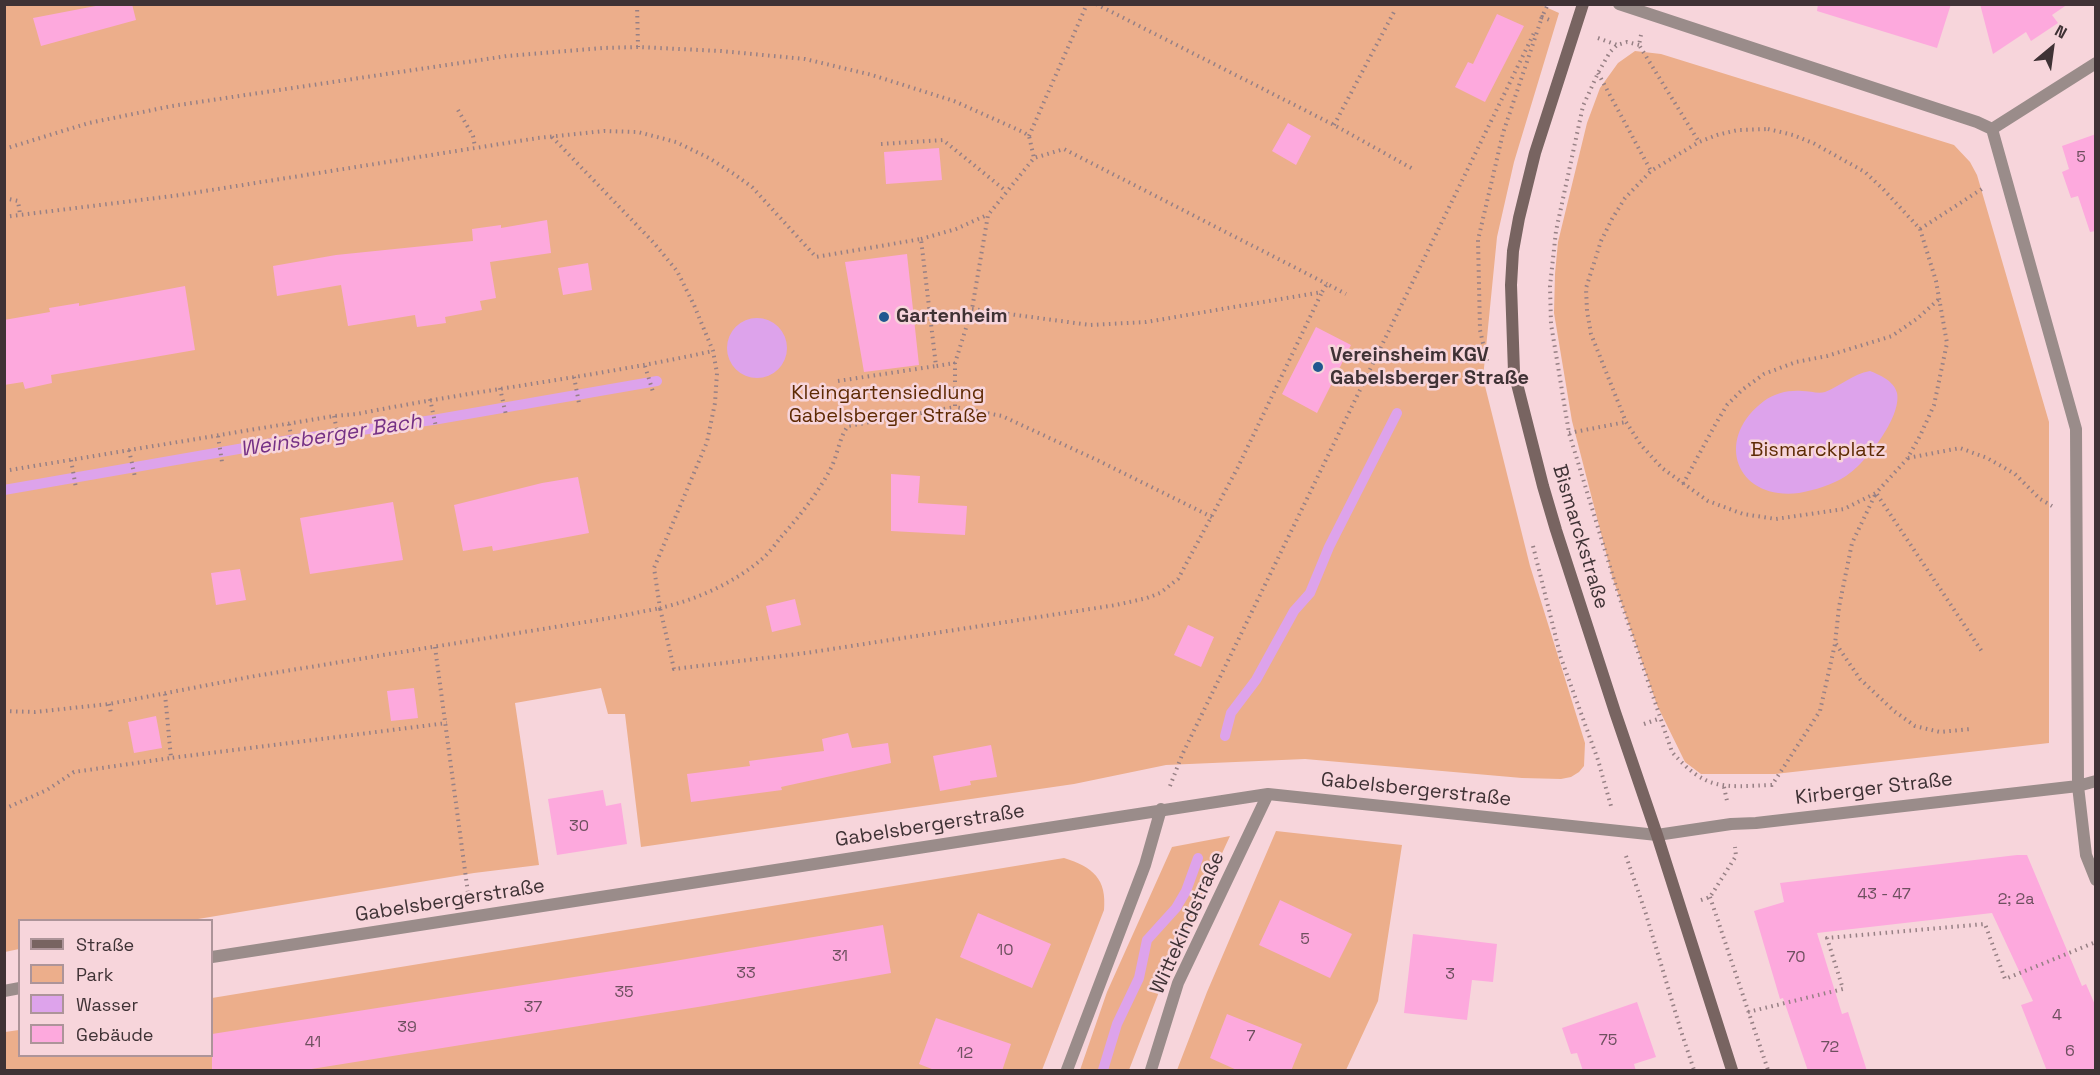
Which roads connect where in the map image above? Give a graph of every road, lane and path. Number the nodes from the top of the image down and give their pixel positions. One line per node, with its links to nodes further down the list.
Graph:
1 (637, 4): 8 (path)
2 (1087, 4): 15 (path)
3 (1096, 4): 12 (path)
4 (1548, 4): 82 (path)
5 (1583, 4): 83 (main road, Bismarckstraße)
6 (1619, 4): 13 (street)
7 (1395, 10): 12 (path)
8 (638, 47): 15 (path); 19 (path)
9 (2096, 63): 13 (street)
10 (1598, 73): 16 (path); 22 (path); 52 (path)
11 (458, 110): 18 (path)
12 (1334, 125): 21 (path)
13 (1992, 129): 23 (street)
14 (552, 136): 18 (path); 30 (path); 36 (path)
15 (1029, 136): 20 (path)
16 (1700, 142): 22 (path); 29 (path)
17 (881, 144): 24 (path)
18 (476, 147): 26 (path)
19 (4, 149)
20 (1034, 158): 24 (path); 31 (path)
21 (1413, 169)
22 (1651, 171): 49 (path)
23 (2005, 174): 29 (path); 66 (street)
24 (1006, 191): 27 (path)
25 (4, 198): 26 (path)
26 (20, 214): 28 (path)
27 (988, 215): 30 (path); 35 (path)
28 (4, 217)
29 (1920, 229): 34 (path)
30 (921, 239): 39 (path)
31 (1327, 284): 32 (path); 33 (path)
32 (1322, 292): 35 (path); 65 (path)
33 (1346, 294)
34 (1940, 298): 58 (path); 62 (path)
35 (972, 309): 37 (path)
36 (713, 351): 38 (path); 67 (path)
37 (955, 363): 39 (path); 46 (path)
38 (645, 366): 40 (path); 43 (path)
39 (936, 366): 41 (path)
40 (574, 377): 42 (path); 45 (path)
41 (838, 381)
42 (500, 388): 44 (path); 47 (path)
43 (653, 393)
44 (430, 399): 48 (path); 51 (path)
45 (579, 403)
46 (954, 407): 65 (path); 67 (path)
47 (506, 415)
48 (334, 416): 50 (path); 54 (path)
49 (1626, 422): 52 (path); 62 (path)
50 (289, 424): 53 (path); 55 (path)
51 (436, 426)
52 (1569, 433): 68 (path)
53 (218, 436): 56 (path); 59 (path)
54 (339, 441)
55 (293, 449)
56 (129, 450): 57 (path); 61 (path)
57 (71, 459): 60 (path); 63 (path)
58 (1907, 459): 64 (path); 66 (path)
59 (222, 462)
60 (4, 471)
61 (135, 477)
62 (1683, 484): 64 (path)
63 (76, 488)
64 (1876, 493): 68 (path); 70 (path)
65 (1212, 517): 67 (path)
66 (2076, 519): 79 (street)
67 (660, 608): 69 (path)
68 (1835, 644): 76 (path)
69 (435, 647): 71 (path); 75 (path)
70 (1983, 653)
71 (165, 694): 72 (path); 77 (path)
72 (109, 704): 73 (path); 74 (path)
73 (4, 711)
74 (111, 713)
75 (447, 723): 77 (path); 87 (path)
76 (1971, 729)
77 (171, 759): 81 (path)
78 (2096, 781): 79 (street, Kirberger Straße)
79 (2078, 786): 83 (street, Kirberger Straße); 86 (street)
80 (1268, 794): 82 (street, Gabelsbergerstraße); 83 (street, Gabelsbergerstraße); 92 (street, Wittekindstraße)
81 (4, 809)
82 (1161, 809): 87 (street, Gabelsbergerstraße); 91 (street)
83 (1657, 835): 94 (main road, Bismarckstraße)
84 (1736, 856): 90 (path)
85 (1630, 870): 93 (path)
86 (2096, 880)
87 (471, 917): 89 (street, Gabelsbergerstraße)
88 (2096, 942): 90 (path)
89 (213, 957)
90 (1748, 1012): 95 (path)
91 (1067, 1071)
92 (1151, 1071)
93 (1694, 1071)
94 (1732, 1071)
95 (1768, 1071)

